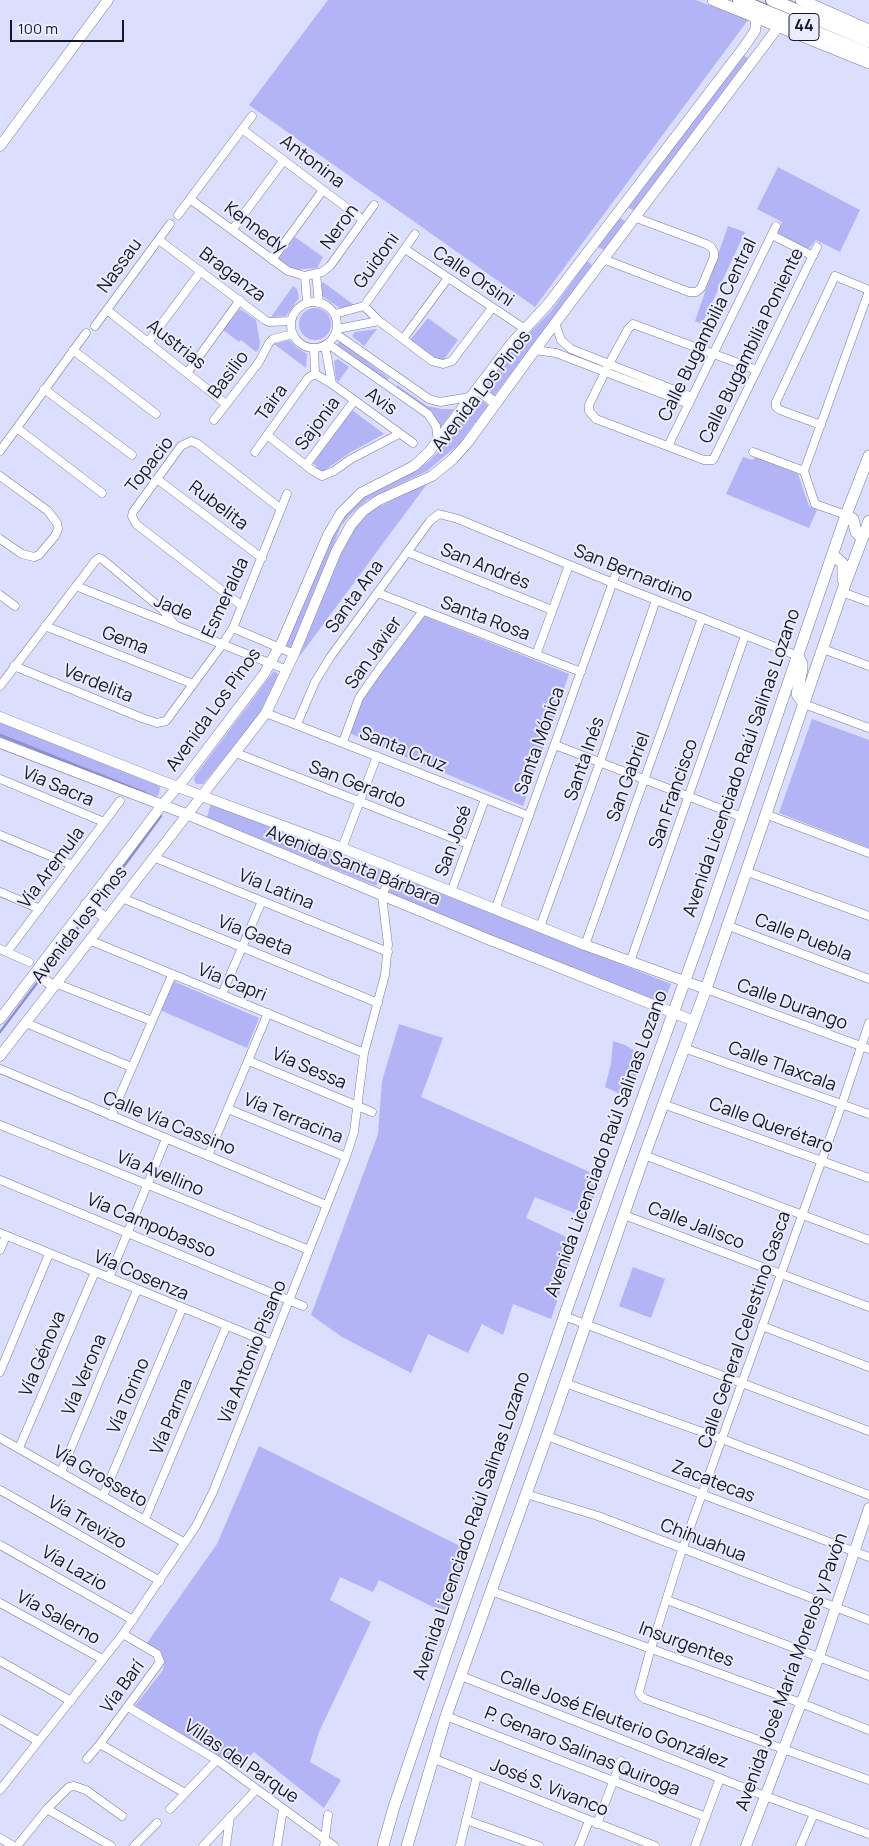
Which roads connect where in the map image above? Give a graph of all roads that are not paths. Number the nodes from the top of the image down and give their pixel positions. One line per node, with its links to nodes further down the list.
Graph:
1 (108, 0): 16 (street)
2 (713, 0): 6 (main road)
3 (739, 0): 11 (main road, 44)
4 (772, 0): 9 (main road, 44)
5 (801, 0): 8 (main road)
6 (755, 16): 7 (main road); 10 (street, Avenida Los Pinos)
7 (779, 26): 12 (street, Avenida Los Pinos); 13 (main road)
8 (869, 30)
9 (869, 41)
10 (744, 47): 12 (street); 21 (street, Avenida Los Pinos)
11 (869, 54)
12 (756, 56): 23 (street, Avenida Los Pinos)
13 (869, 63)
14 (252, 116): 15 (street)
15 (242, 129): 17 (street, Antonina); 19 (street)
16 (0, 146)
17 (284, 160): 18 (street, Antonina); 27 (street)
18 (323, 190): 24 (street, Antonina); 36 (street)
19 (190, 199): 22 (street); 27 (street, Kennedy)
20 (374, 205): 24 (street, Neron)
21 (619, 212): 23 (street); 33 (street, Avenida Los Pinos)
22 (178, 215)
23 (634, 217): 35 (street, Avenida Los Pinos); 35 (street)
24 (363, 220): 38 (street, Neron)
25 (170, 224): 30 (street, Nassau)
26 (776, 226): 29 (street, Calle Bugambilia Central)
27 (232, 230): 36 (street, Kennedy)
28 (415, 234): 32 (street, Guidoni)
29 (772, 235): 34 (street); 63 (street, Calle Bugambilia Central)
30 (159, 240): 37 (street, Braganza); 47 (street, Nassau)
31 (817, 247): 34 (street, Calle Bugambilia Poniente)
32 (405, 249): 40 (street, Calle Orsini); 45 (street, Guidoni)
33 (587, 253): 35 (street); 53 (street, Avenida Los Pinos)
34 (813, 256): 65 (street, Calle Bugambilia Poniente)
35 (603, 259): 51 (street, Avenida Los Pinos)
36 (272, 260): 39 (street, Kennedy)
37 (201, 271): 42 (street, Braganza); 58 (street)
38 (316, 274): 39 (street); 44 (street)
39 (305, 276): 43 (street)
40 (448, 278): 46 (street, Calle Orsini); 57 (street)
41 (869, 291): 80 (street); 80 (street)
42 (240, 300): 49 (street, Braganza); 66 (street)
43 (307, 303): 44 (street); 49 (street)
44 (319, 303): 48 (street)
45 (364, 306): 48 (street); 50 (street)
46 (492, 308): 53 (street, Calle Orsini); 57 (street)
47 (107, 310): 52 (street, Nassau); 58 (street, Austrias)
48 (335, 314): 54 (street)
49 (292, 321): 56 (street)
50 (379, 321): 54 (street); 57 (street)
51 (555, 323): 62 (street, Avenida Los Pinos); 64 (street)
52 (95, 326)
53 (525, 329): 73 (street, Avenida Los Pinos)
54 (337, 331): 59 (street); 69 (street)
55 (86, 333): 61 (street)
56 (293, 334): 60 (street); 77 (street, Basilio)
57 (403, 339)
58 (148, 342): 66 (street, Austrias)
59 (327, 345): 60 (street); 70 (street); 71 (street)
60 (314, 348): 68 (street)
61 (73, 350): 72 (street); 78 (street)
62 (535, 350): 67 (street); 76 (street, Avenida Los Pinos)
63 (714, 353): 64 (street); 65 (street); 74 (street, Calle Bugambilia Central)
64 (609, 364): 67 (street); 74 (street)
65 (757, 370): 86 (street, Calle Bugambilia Poniente)
66 (187, 373): 77 (street, Austrias)
67 (606, 373): 74 (street); 86 (street)
68 (315, 374): 70 (street, Avis); 83 (street, Taira)
69 (398, 379): 71 (street); 73 (street)
70 (332, 384): 75 (street, Avis)
71 (391, 388): 84 (street)
72 (44, 389): 81 (street); 90 (street)
73 (474, 393): 76 (street); 84 (street, Avenida Los Pinos)
74 (691, 400): 86 (street, Calle Bugambilia Central)
75 (354, 401): 82 (street, Avis); 92 (street, Sajonia)
76 (495, 403): 128 (street, Avenida Los Pinos)
77 (226, 404): 79 (street, Basilio)
78 (156, 414)
79 (214, 420)
80 (821, 425): 93 (street)
81 (17, 428): 87 (street); 96 (street)
82 (399, 434): 85 (street, Avis); 92 (street)
83 (267, 435): 88 (street, Taira); 92 (street)
84 (438, 442): 126 (street, Avenida Los Pinos)
85 (413, 444)
86 (668, 446)
87 (0, 451)
88 (255, 452)
89 (753, 452): 93 (street)
90 (132, 454)
91 (869, 456): 99 (main road, Avenida Licenciado Raúl Salinas Lozano)
92 (306, 465)
93 (804, 471): 99 (street)
94 (0, 476): 102 (street)
95 (157, 479): 98 (street, Topacio); 106 (street, Rubelita); 117 (street, Topacio)
96 (102, 493)
97 (287, 494): 98 (street, Esmeralda)
98 (281, 509): 106 (street, Esmeralda)
99 (846, 515): 103 (main road); 105 (main road, Avenida Licenciado Raúl Salinas Lozano)
100 (458, 519): 104 (street, Santa Ana); 107 (street, San Bernardino)
101 (869, 521): 103 (main road)
102 (0, 539)
103 (866, 539): 111 (main road)
104 (406, 552): 112 (street, Santa Ana); 118 (street, San Andrés)
105 (833, 555): 111 (main road); 130 (main road, Avenida Licenciado Raúl Salinas Lozano)
106 (262, 558): 117 (street, Esmeralda)
107 (569, 565): 109 (street, San Bernardino); 118 (street)
108 (618, 568): 109 (street, Santa Mónica)
109 (613, 583): 114 (street, San Bernardino); 135 (street, Santa Mónica)
110 (76, 586): 121 (street, Jade); 121 (street); 122 (street)
111 (842, 592): 115 (street); 127 (main road)
112 (378, 593): 119 (street, Santa Rosa); 142 (street, Santa Ana)
113 (0, 595): 116 (street)
114 (656, 600): 120 (street, San Bernardino); 149 (street, Santa Inés)
115 (869, 602)
116 (15, 606)
117 (242, 606): 123 (street, Esmeralda)
118 (552, 610): 129 (street)
119 (423, 611): 129 (street, Santa Rosa); 144 (street, San Javier)
120 (702, 618): 124 (street, San Bernardino); 151 (street, San Gabriel)
121 (175, 625): 125 (street, Jade)
122 (45, 626): 132 (street); 136 (street, Gema)
123 (233, 628): 125 (street, Esmeralda); 126 (street)
124 (746, 636): 130 (street, San Bernardino); 155 (street, San Francisco)
125 (222, 645): 131 (street, Jade); 136 (street, Esmeralda)
126 (280, 648): 128 (street); 131 (street, Avenida Los Pinos)
127 (823, 649): 133 (street); 138 (main road)
128 (294, 654): 134 (street, Avenida Los Pinos)
129 (536, 655): 135 (street, Santa Rosa)
130 (798, 656): 138 (main road); 163 (main road, Avenida Licenciado Raúl Salinas Lozano)
131 (271, 663): 134 (street, Jade); 153 (street, Avenida Los Pinos)
132 (14, 666): 137 (street); 141 (street, Verdelita)
133 (869, 666)
134 (287, 670): 139 (street, Avenida Los Pinos)
135 (581, 672): 146 (street, Santa Mónica)
136 (193, 684): 141 (street, Esmeralda)
137 (0, 686)
138 (804, 704): 143 (street); 161 (main road)
139 (266, 713): 142 (street, Santa Cruz); 147 (street, Avenida Los Pinos)
140 (0, 717): 152 (street, Avenida Santa Bárbara)
141 (169, 717)
142 (297, 724): 144 (street, Santa Cruz)
143 (869, 728)
144 (343, 742): 148 (street, Santa Cruz)
145 (0, 743): 159 (street, Avenida Santa Bárbara)
146 (555, 745): 149 (street); 162 (street, Santa Mónica)
147 (236, 753): 154 (street, Avenida Los Pinos); 158 (street, San Gerardo)
148 (377, 756): 156 (street, Santa Cruz); 158 (street)
149 (600, 762): 151 (street); 184 (street, Santa Inés)
150 (0, 778): 164 (street, Via Sacra)
151 (644, 779): 155 (street); 186 (street, San Gabriel)
152 (160, 780): 153 (street, Avenida Santa Bárbara); 159 (street)
153 (178, 787): 154 (street, Avenida Santa Bárbara); 159 (street, Avenida los Pinos)
154 (202, 795): 160 (street, Avenida Los Pinos); 167 (street, Avenida Santa Bárbara)
155 (689, 796): 163 (street); 191 (street, San Francisco)
156 (485, 800): 162 (street, Santa Cruz); 166 (street, San José)
157 (120, 801): 164 (street, Vía Aremula)
158 (359, 801): 166 (street, San Gerardo); 167 (street)
159 (157, 803): 160 (street, Avenida Santa Bárbara); 178 (street, Avenida los Pinos)
160 (186, 814): 169 (street, Avenida los Pinos); 175 (street, Avenida Santa Bárbara)
161 (765, 814): 168 (street); 172 (main road)
162 (529, 816): 180 (street, Santa Mónica)
163 (742, 817): 195 (main road, Avenida Licenciado Raúl Salinas Lozano)
164 (104, 822): 170 (street, Vía Aremula)
165 (0, 835): 170 (street)
166 (468, 844): 174 (street, San José)
167 (342, 848): 171 (street, Avenida Santa Bárbara)
168 (869, 853)
169 (153, 857): 176 (street, Avenida los Pinos); 177 (street, Vía Latina)
170 (72, 866): 179 (street, Vía Aremula)
171 (393, 869): 174 (street, Avenida Santa Bárbara); 175 (street, Vía Antonio Pisano)
172 (745, 871): 181 (street); 183 (main road)
173 (0, 892): 179 (street)
174 (451, 892): 180 (street, Avenida Santa Bárbara)
175 (382, 896): 189 (street, Vía Antonio Pisano); 201 (street, Avenida Santa Bárbara)
176 (122, 898): 182 (street, Avenida los Pinos); 187 (street, Vía Gaeta)
177 (262, 901): 187 (street); 189 (street, Vía Latina)
178 (86, 904): 182 (street); 192 (street, Avenida los Pinos)
179 (40, 909): 188 (street, Vía Aremula)
180 (495, 910): 184 (street, Avenida Santa Bárbara)
181 (869, 916)
182 (106, 918): 185 (street, Avenida los Pinos)
183 (726, 925): 194 (street, Calle Puebla); 197 (main road)
184 (540, 928): 186 (street, Avenida Santa Bárbara)
185 (89, 940): 193 (street, Vía Capri); 196 (street, Avenida los Pinos)
186 (586, 945): 191 (street, Avenida Santa Bárbara)
187 (243, 947): 198 (street); 199 (street, Vía Gaeta)
188 (4, 951): 190 (street)
189 (388, 952): 199 (street, Vía Antonio Pisano)
190 (29, 962)
191 (630, 962): 195 (street, Avenida Santa Bárbara)
192 (34, 973): 196 (street); 202 (street, Avenida los Pinos)
193 (172, 975): 198 (street, Vía Capri); 203 (street)
194 (869, 979)
195 (684, 981): 197 (street, Avenida Santa Bárbara); 201 (main road, Avenida Licenciado Raúl Salinas Lozano)
196 (54, 984): 203 (street); 205 (street, Avenida los Pinos)
197 (706, 989): 204 (main road); 207 (street, Calle Durango)
198 (222, 994): 200 (street, Vía Capri)
199 (378, 1003): 209 (street, Vía Antonio Pisano)
200 (268, 1013): 209 (street, Vía Capri); 211 (street)
201 (673, 1013): 204 (street, Avenida Santa Bárbara); 247 (main road, Avenida Licenciado Raúl Salinas Lozano)
202 (0, 1019)
203 (152, 1021): 212 (street)
204 (694, 1021): 208 (main road)
205 (26, 1023): 210 (street, Avenida los Pinos); 212 (street)
206 (869, 1023): 207 (street, Calle General Celestino Gasca)
207 (865, 1047): 215 (street, Calle General Celestino Gasca)
208 (684, 1048): 214 (main road); 215 (street, Calle Tlaxcala)
209 (364, 1053): 216 (street, Vía Antonio Pisano)
210 (0, 1056)
211 (249, 1060): 216 (street, Vía Sessa); 217 (street)
212 (131, 1067): 220 (street)
213 (0, 1069): 220 (street, Calle Vía Cassino)
214 (663, 1104): 223 (main road); 226 (street, Calle Querétaro)
215 (842, 1104): 219 (street, Calle Tlaxcala); 226 (street, Calle General Celestino Gasca)
216 (356, 1105): 218 (street, Vía Sessa); 225 (street, Vía Antonio Pisano)
217 (228, 1109): 224 (street); 225 (street, Vía Terracina)
218 (372, 1112)
219 (869, 1114)
220 (111, 1116): 222 (street, Calle Vía Cassino)
221 (0, 1124): 229 (street, Vía Avellino)
222 (166, 1138): 224 (street, Calle Vía Cassino); 229 (street)
223 (644, 1155): 231 (main road); 232 (street)
224 (208, 1156): 230 (street, Calle Vía Cassino)
225 (346, 1157): 230 (street, Vía Antonio Pisano)
226 (821, 1160): 227 (street, Calle Querétaro); 232 (street, Calle General Celestino Gasca)
227 (869, 1178)
228 (0, 1180): 233 (street, Vía Campobasso)
229 (147, 1185): 233 (street); 237 (street, Vía Avellino)
230 (326, 1204): 237 (street, Vía Antonio Pisano)
231 (624, 1215): 240 (street, Calle Jalisco); 248 (main road)
232 (801, 1215): 235 (street); 240 (street, Calle General Celestino Gasca)
233 (128, 1232): 241 (street); 243 (street, Vía Campobasso)
234 (3, 1235): 236 (street); 238 (street, Vía Cosenza)
235 (869, 1240)
236 (0, 1250)
237 (309, 1250): 243 (street, Vía Antonio Pisano)
238 (49, 1254): 239 (street, Vía Cosenza); 253 (street)
239 (94, 1272): 241 (street, Vía Cosenza); 260 (street, Vía Génova)
240 (780, 1274): 245 (street, Calle Jalisco); 249 (street, Calle General Celestino Gasca)
241 (109, 1278): 242 (street, Vía Cosenza)
242 (137, 1290): 246 (street, Vía Cosenza); 261 (street, Vía Verona)
243 (290, 1300): 244 (street, Vía Campobasso); 251 (street, Vía Antonio Pisano)
244 (303, 1306)
245 (869, 1308)
246 (182, 1309): 250 (street, Vía Cosenza); 266 (street, Vía Torino)
247 (564, 1316): 248 (street); 332 (main road, Avenida Licenciado Raúl Salinas Lozano)
248 (586, 1326): 254 (main road); 255 (street)
249 (762, 1326): 252 (street); 255 (street, Calle General Celestino Gasca)
250 (226, 1327): 251 (street, Vía Cosenza); 268 (street, Vía Parma)
251 (272, 1344): 269 (street, Vía Antonio Pisano)
252 (869, 1367)
253 (0, 1372)
254 (566, 1382): 257 (main road); 259 (street)
255 (742, 1384): 256 (street); 259 (street, Calle General Celestino Gasca)
256 (869, 1431)
257 (547, 1436): 263 (main road); 264 (street, Zacatecas)
258 (0, 1438): 260 (street, Vía Grosseto)
259 (722, 1439): 264 (street, Calle General Celestino Gasca); 265 (street)
260 (19, 1448): 261 (street, Vía Grosseto)
261 (61, 1472): 266 (street, Vía Grosseto)
262 (0, 1490): 274 (street, Vía Trevizo)
263 (526, 1494): 271 (street, Chihuahua); 275 (main road)
264 (702, 1494): 271 (street, Calle General Celestino Gasca); 272 (street, Zacatecas)
265 (869, 1495)
266 (103, 1496): 268 (street, Vía Grosseto)
267 (869, 1508): 272 (street, Avenida José María Morelos y Pavón)
268 (145, 1519): 269 (street, Vía Grosseto)
269 (185, 1543): 274 (street, Vía Antonio Pisano)
270 (0, 1544): 279 (street, Vía Lazio)
271 (682, 1550): 276 (street, Calle General Celestino Gasca); 278 (street, Chihuahua)
272 (854, 1552): 273 (street, Zacatecas); 278 (street, Avenida José María Morelos y Pavón)
273 (869, 1557)
274 (160, 1582): 279 (street, Vía Antonio Pisano)
275 (491, 1590): 282 (street, Insurgentes); 286 (main road)
276 (667, 1600): 282 (street, Calle General Celestino Gasca); 283 (street)
277 (0, 1603): 284 (street, Vía Salerno)
278 (835, 1607): 280 (street, Chihuahua); 283 (street, Avenida José María Morelos y Pavón)
279 (133, 1620): 281 (street, Vía Antonio Pisano)
280 (869, 1620)
281 (123, 1634): 284 (street, Vía Antonio Pisano); 290 (street, Vía Barí)
282 (651, 1648): 289 (street, Insurgentes); 296 (street, Calle General Celestino Gasca)
283 (818, 1657): 287 (street); 289 (street, Avenida José María Morelos y Pavón)
284 (102, 1660): 288 (street, Vía Antonio Pisano)
285 (0, 1662): 288 (street)
286 (461, 1676): 291 (main road); 302 (street, Calle José Eleuterio González)
287 (869, 1676)
288 (71, 1701): 294 (street, Vía Antonio Pisano)
289 (801, 1703): 293 (street, Insurgentes); 296 (street, Avenida José María Morelos y Pavón)
290 (128, 1707): 295 (street, Vía Barí); 299 (street, Villas del Parque)
291 (446, 1716): 297 (main road); 305 (street, P. Genaro Salinas Quiroga)
292 (0, 1719): 294 (street)
293 (869, 1730)
294 (38, 1741): 304 (street, Vía Antonio Pisano)
295 (100, 1744): 298 (street, Vía Barí); 308 (street)
296 (784, 1748): 303 (street); 309 (street, Avenida José María Morelos y Pavón)
297 (432, 1758): 301 (street, José S. Vivanco); 333 (main road)
298 (87, 1759)
299 (217, 1760): 307 (street, Villas del Parque); 308 (street)
300 (621, 1760): 305 (street)
301 (477, 1776): 318 (street); 319 (street, José S. Vivanco)
302 (720, 1778): 309 (street, Calle José Eleuterio González); 317 (street)
303 (869, 1780)
304 (3, 1781): 306 (street, Vía Antonio Pisano)
305 (612, 1782): 317 (street, P. Genaro Salinas Quiroga); 319 (street)
306 (0, 1790)
307 (256, 1790): 312 (street, Villas del Parque); 316 (street)
308 (185, 1793): 311 (street)
309 (765, 1796): 313 (street, Calle José Eleuterio González); 339 (street, Avenida José María Morelos y Pavón)
310 (47, 1809): 315 (street); 325 (street); 326 (street)
311 (170, 1809)
312 (283, 1809): 323 (street, Villas del Parque); 330 (street)
313 (814, 1814): 321 (street, Calle José Eleuterio González); 340 (street)
314 (328, 1815): 323 (street)
315 (122, 1816)
316 (230, 1817): 328 (street); 329 (street)
317 (706, 1817): 338 (street)
318 (466, 1820): 334 (street); 335 (street)
319 (593, 1822): 336 (street); 337 (street, José S. Vivanco)
320 (157, 1823): 327 (street)
321 (869, 1834)
322 (0, 1838): 324 (street)
323 (324, 1842): 331 (street, Villas del Parque)
324 (13, 1846)
325 (17, 1846)
326 (111, 1846)
327 (134, 1846)
328 (203, 1846)
329 (226, 1846)
330 (277, 1846)
331 (334, 1846)
332 (383, 1846)
333 (407, 1846)
334 (460, 1846)
335 (539, 1846)
336 (579, 1846)
337 (655, 1846)
338 (695, 1846)
339 (746, 1846)
340 (800, 1846)

